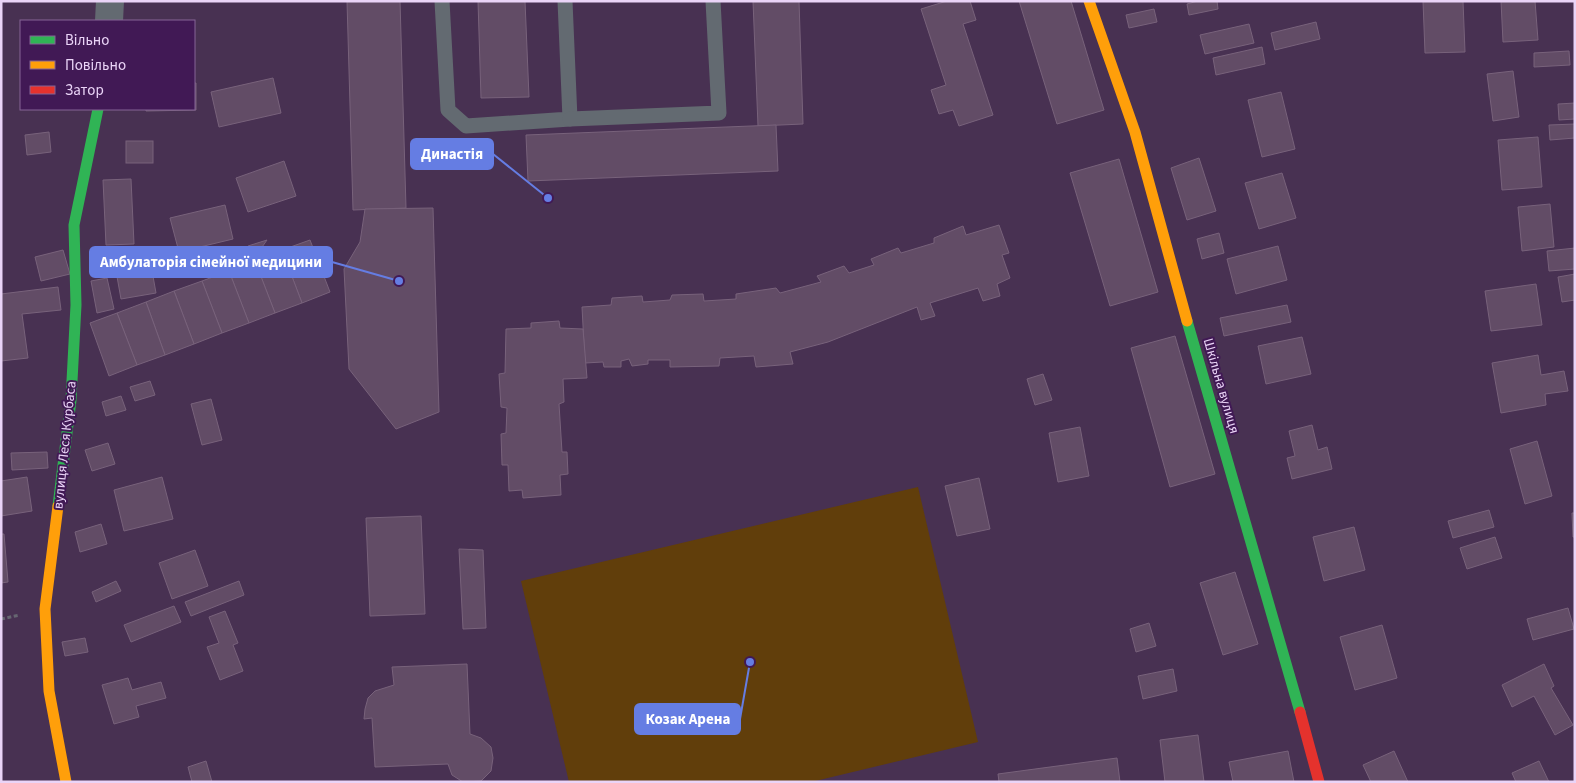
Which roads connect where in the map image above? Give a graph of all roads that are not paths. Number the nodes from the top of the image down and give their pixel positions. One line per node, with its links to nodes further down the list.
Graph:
1 (110, 1): 6 (street)
2 (442, 1): 8 (lane)
3 (566, 1): 8 (lane)
4 (713, 1): 8 (lane)
5 (1090, 1): 10 (street, Шкільна вулиця)
6 (109, 20)
7 (98, 110): 9 (street, вулиця Леся Курбаса)
8 (570, 120)
9 (66, 782)
10 (1319, 782)

